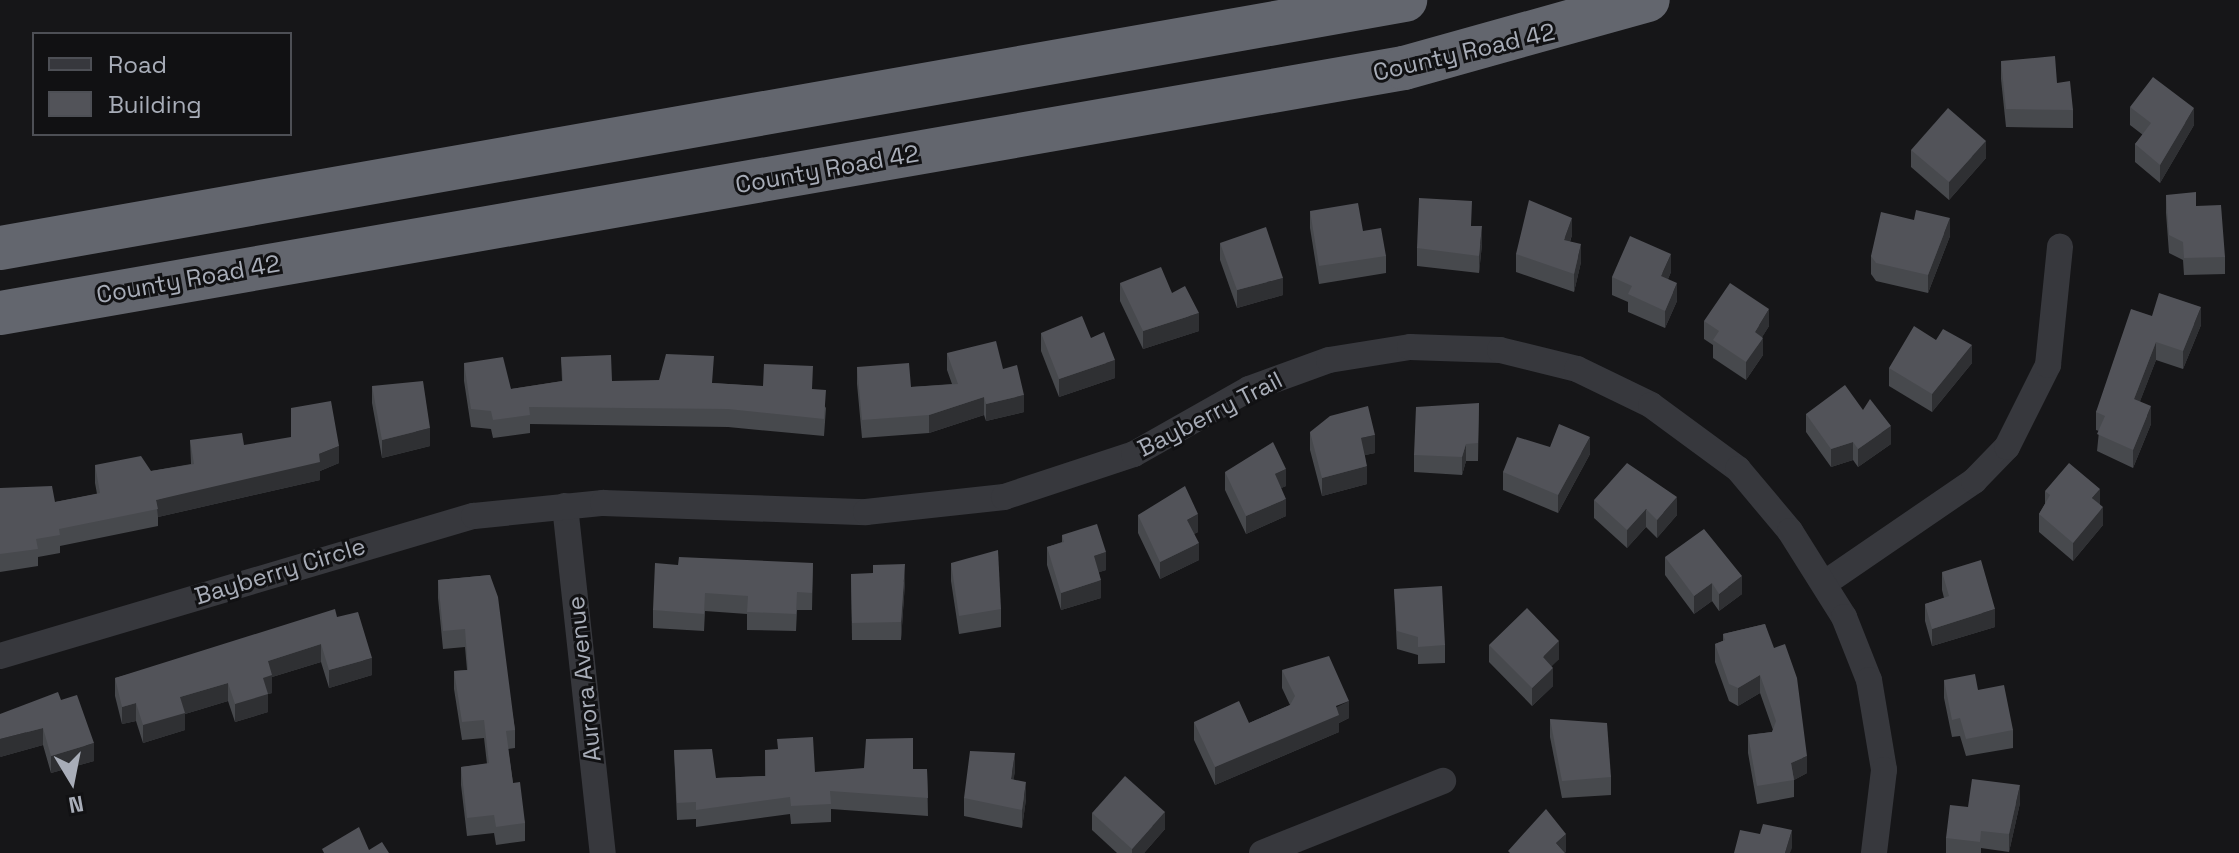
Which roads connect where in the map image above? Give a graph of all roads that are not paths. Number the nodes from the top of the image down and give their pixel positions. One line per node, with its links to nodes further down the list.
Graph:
1 (1405, 0): 4 (highway)
2 (1648, 0): 5 (highway, County Road 42)
3 (2060, 247): 7 (street)
4 (0, 248)
5 (0, 313)
6 (565, 506): 7 (street, Bayberry Trail); 8 (street, Bayberry Circle); 10 (street, Aurora Avenue)
7 (1825, 583): 12 (street, Bayberry Trail)
8 (0, 656)
9 (1443, 781): 11 (street)
10 (603, 853)
11 (1262, 853)
12 (1874, 853)

